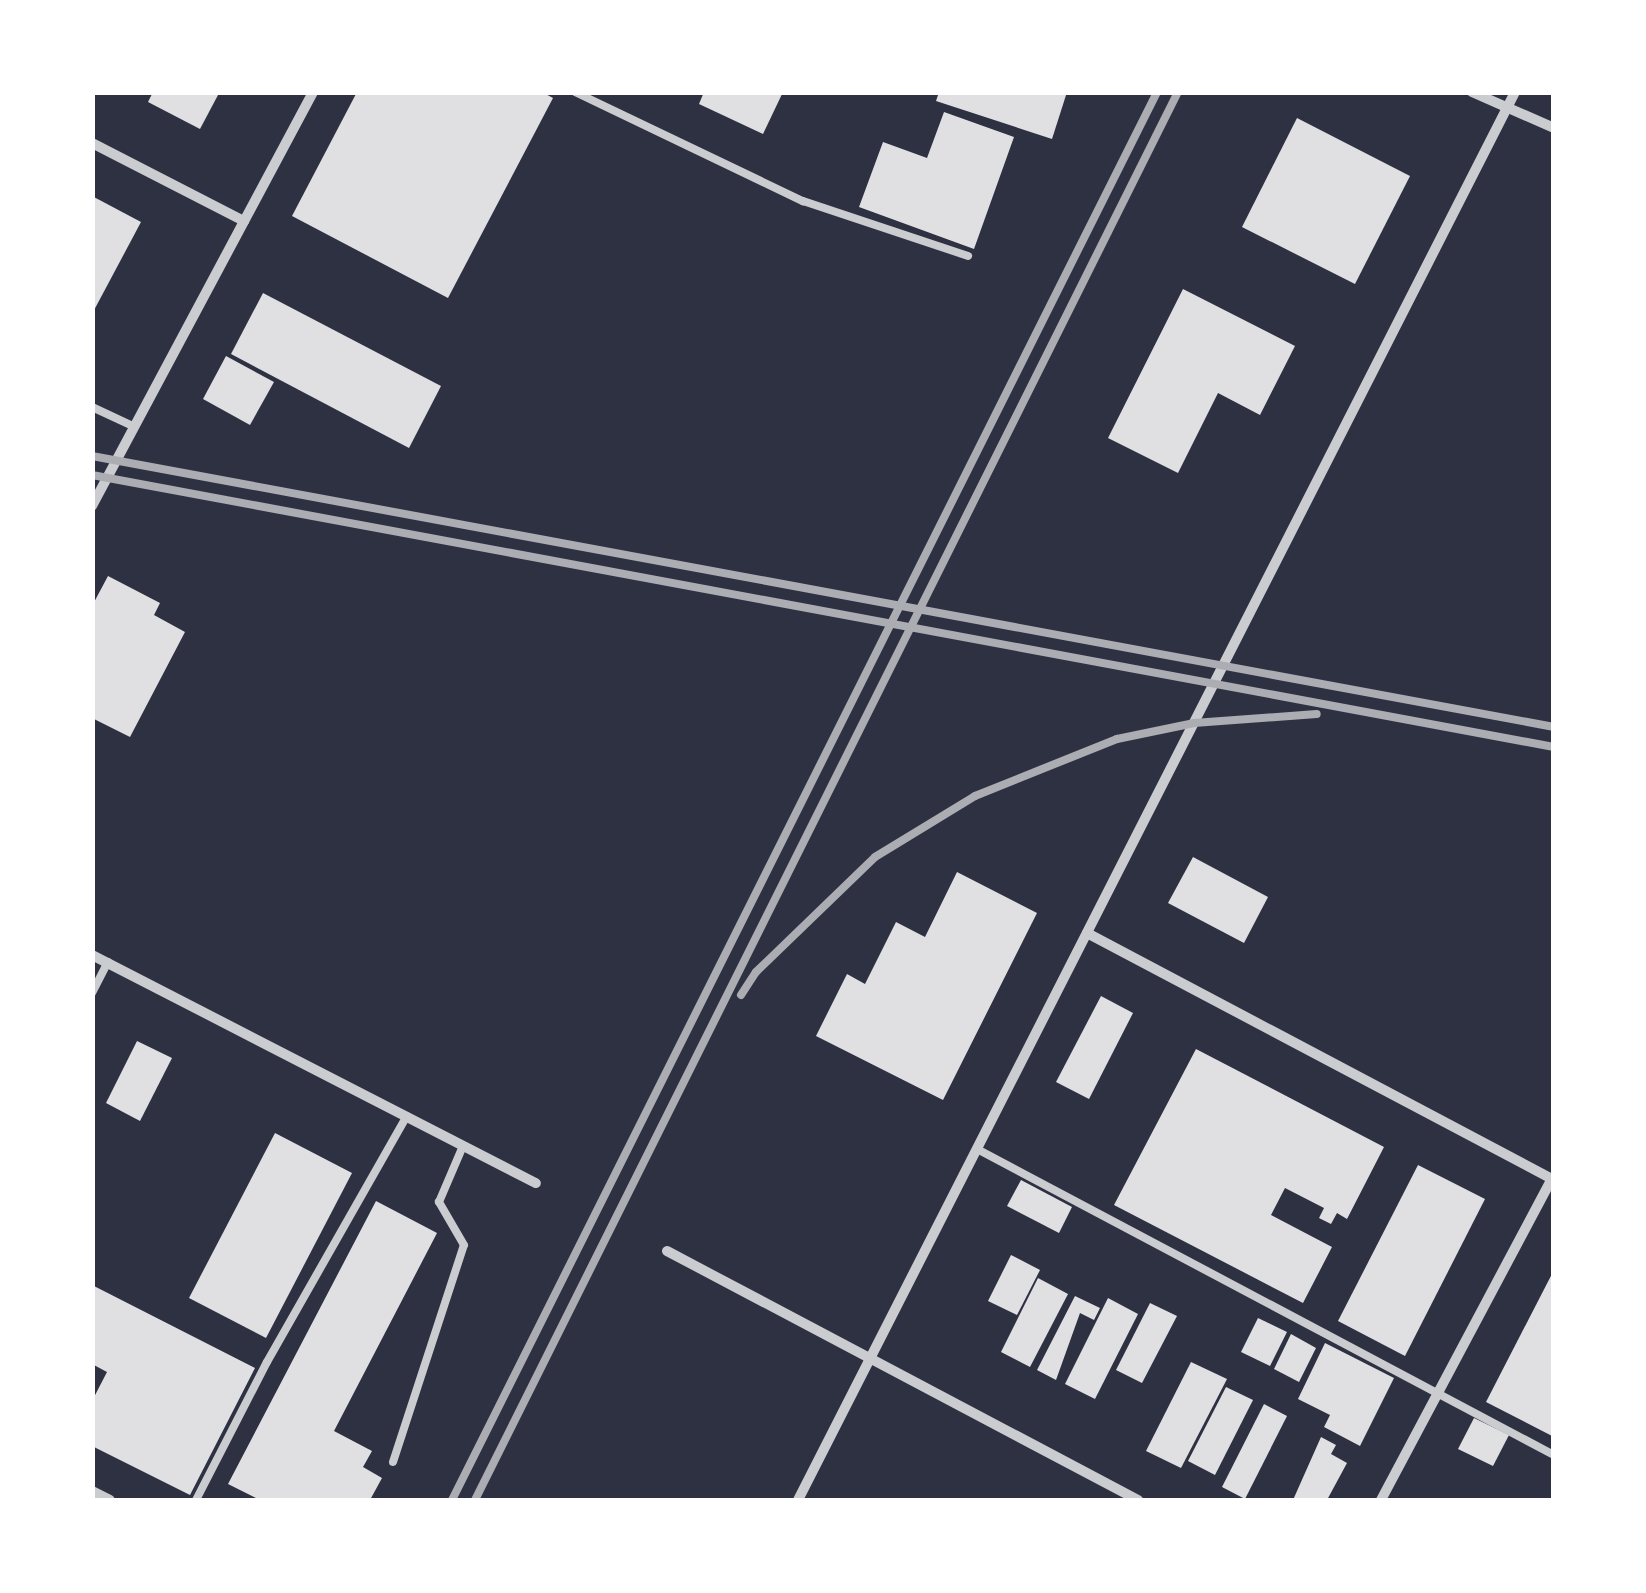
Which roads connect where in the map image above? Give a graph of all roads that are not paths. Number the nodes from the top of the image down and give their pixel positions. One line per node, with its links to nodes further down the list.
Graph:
1 (312, 92): 8 (street)
2 (575, 92): 9 (lane)
3 (1472, 92): 5 (street)
4 (1515, 92): 5 (street)
5 (1508, 105): 6 (street); 13 (street)
6 (1554, 128)
7 (92, 142): 8 (street)
8 (244, 221): 11 (street)
9 (968, 256)
10 (92, 407): 11 (lane)
11 (135, 427): 12 (street)
12 (92, 506)
13 (1087, 933): 19 (street); 20 (street)
14 (92, 954): 15 (street)
15 (108, 962): 16 (lane); 17 (street)
16 (92, 993)
17 (408, 1116): 18 (street); 29 (lane)
18 (463, 1146): 21 (street); 26 (lane)
19 (977, 1149): 23 (street); 24 (lane)
20 (1553, 1179): 24 (street)
21 (536, 1183)
22 (667, 1252): 23 (street)
23 (871, 1358): 30 (street); 31 (street)
24 (1438, 1394): 25 (lane); 32 (street)
25 (1554, 1455)
26 (393, 1462)
27 (92, 1492): 28 (street)
28 (110, 1500)
29 (196, 1500)
30 (798, 1500)
31 (1138, 1500)
32 (1381, 1500)

